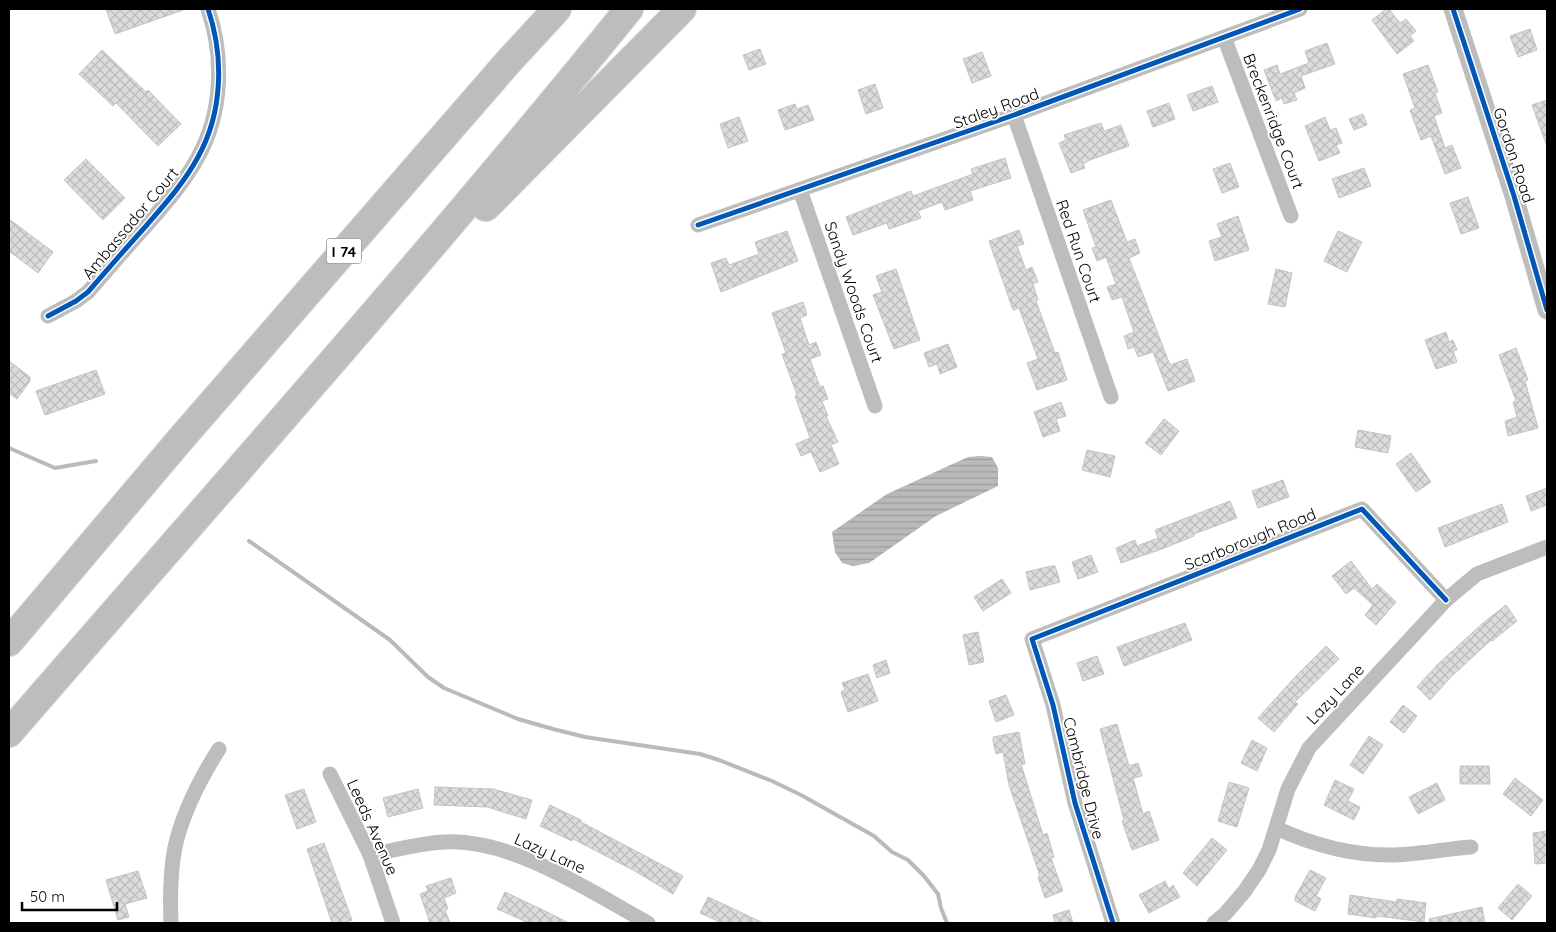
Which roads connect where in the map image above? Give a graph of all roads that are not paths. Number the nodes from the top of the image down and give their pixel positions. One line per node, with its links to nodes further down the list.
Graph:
1 (208, 9): 15 (street, Ambassador Court)
2 (542, 9): 9 (highway)
3 (557, 9): 9 (highway, I 74)
4 (630, 9): 16 (highway)
5 (682, 9): 16 (highway)
6 (1300, 9): 8 (street, Staley Road)
7 (1453, 9): 14 (street, Gordon Road)
8 (1224, 37): 10 (street, Staley Road); 12 (street, Breckenridge Court)
9 (509, 61): 22 (highway, I 74)
10 (1014, 115): 11 (street, Staley Road); 17 (street, Red Run Court)
11 (800, 190): 13 (street, Staley Road); 18 (street, Sandy Woods Court)
12 (1291, 216)
13 (698, 225)
14 (1547, 310)
15 (48, 316)
16 (323, 371): 23 (highway)
17 (1111, 397)
18 (875, 406)
19 (1547, 547): 20 (street, Lazy Lane)
20 (1446, 600): 21 (street, Scarborough Road); 26 (street, Lazy Lane)
21 (1032, 639): 32 (street, Cambridge Drive)
22 (9, 642)
23 (9, 733)
24 (219, 749): 29 (street)
25 (330, 774): 28 (street, Leeds Avenue)
26 (1276, 828): 27 (street); 33 (street, Lazy Lane)
27 (1471, 847)
28 (370, 855): 30 (street, Leeds Avenue); 31 (street, Lazy Lane)
29 (171, 923)
30 (393, 923)
31 (648, 923)
32 (1113, 923)
33 (1214, 923)

